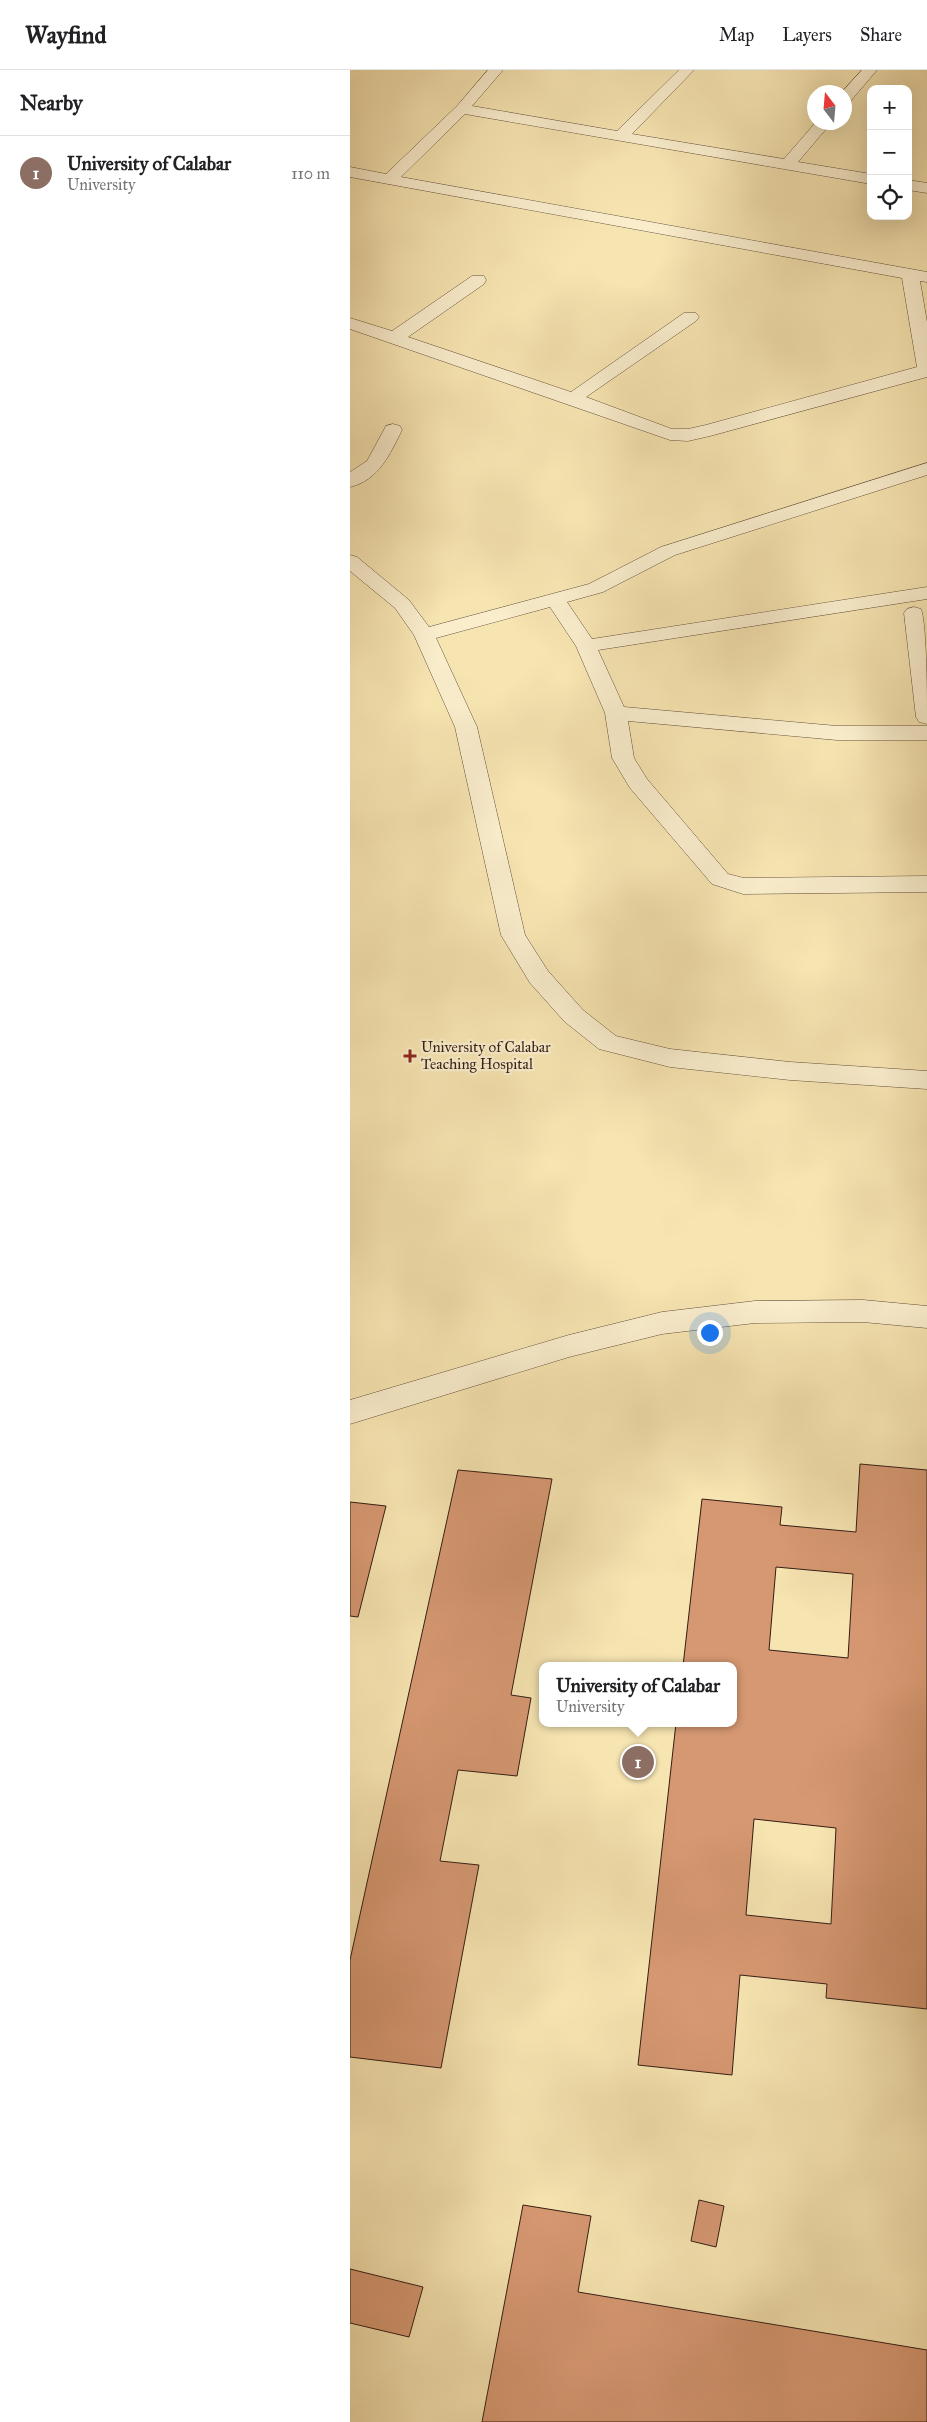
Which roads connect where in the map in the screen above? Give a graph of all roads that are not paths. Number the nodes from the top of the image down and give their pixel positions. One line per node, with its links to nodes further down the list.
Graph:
1 (496, 70): 5 (street)
2 (687, 70): 7 (street)
3 (870, 70): 4 (street)
4 (852, 91)
5 (462, 109): 7 (street); 11 (street)
6 (818, 130): 8 (street)
7 (622, 135): 8 (street)
8 (787, 165): 10 (street)
9 (350, 172): 11 (street)
10 (867, 178)
11 (390, 179): 14 (street)
12 (912, 186): 13 (street)
13 (927, 188)
14 (922, 275): 19 (street)
15 (478, 280): 18 (street)
16 (690, 317): 20 (street)
17 (350, 323): 18 (street)
18 (396, 337): 20 (street)
19 (927, 371): 20 (street)
20 (572, 398)
21 (393, 430): 23 (street)
22 (927, 469): 26 (street)
23 (350, 481)
24 (350, 561): 28 (street)
25 (927, 593): 29 (street)
26 (556, 601): 28 (street); 29 (street)
27 (914, 613): 31 (street)
28 (424, 635): 34 (street)
29 (586, 646): 30 (street)
30 (616, 713): 32 (street); 33 (street)
31 (927, 717)
32 (927, 733)
33 (927, 884)
34 (927, 1080)
35 (927, 1317): 36 (street)
36 (350, 1412)

